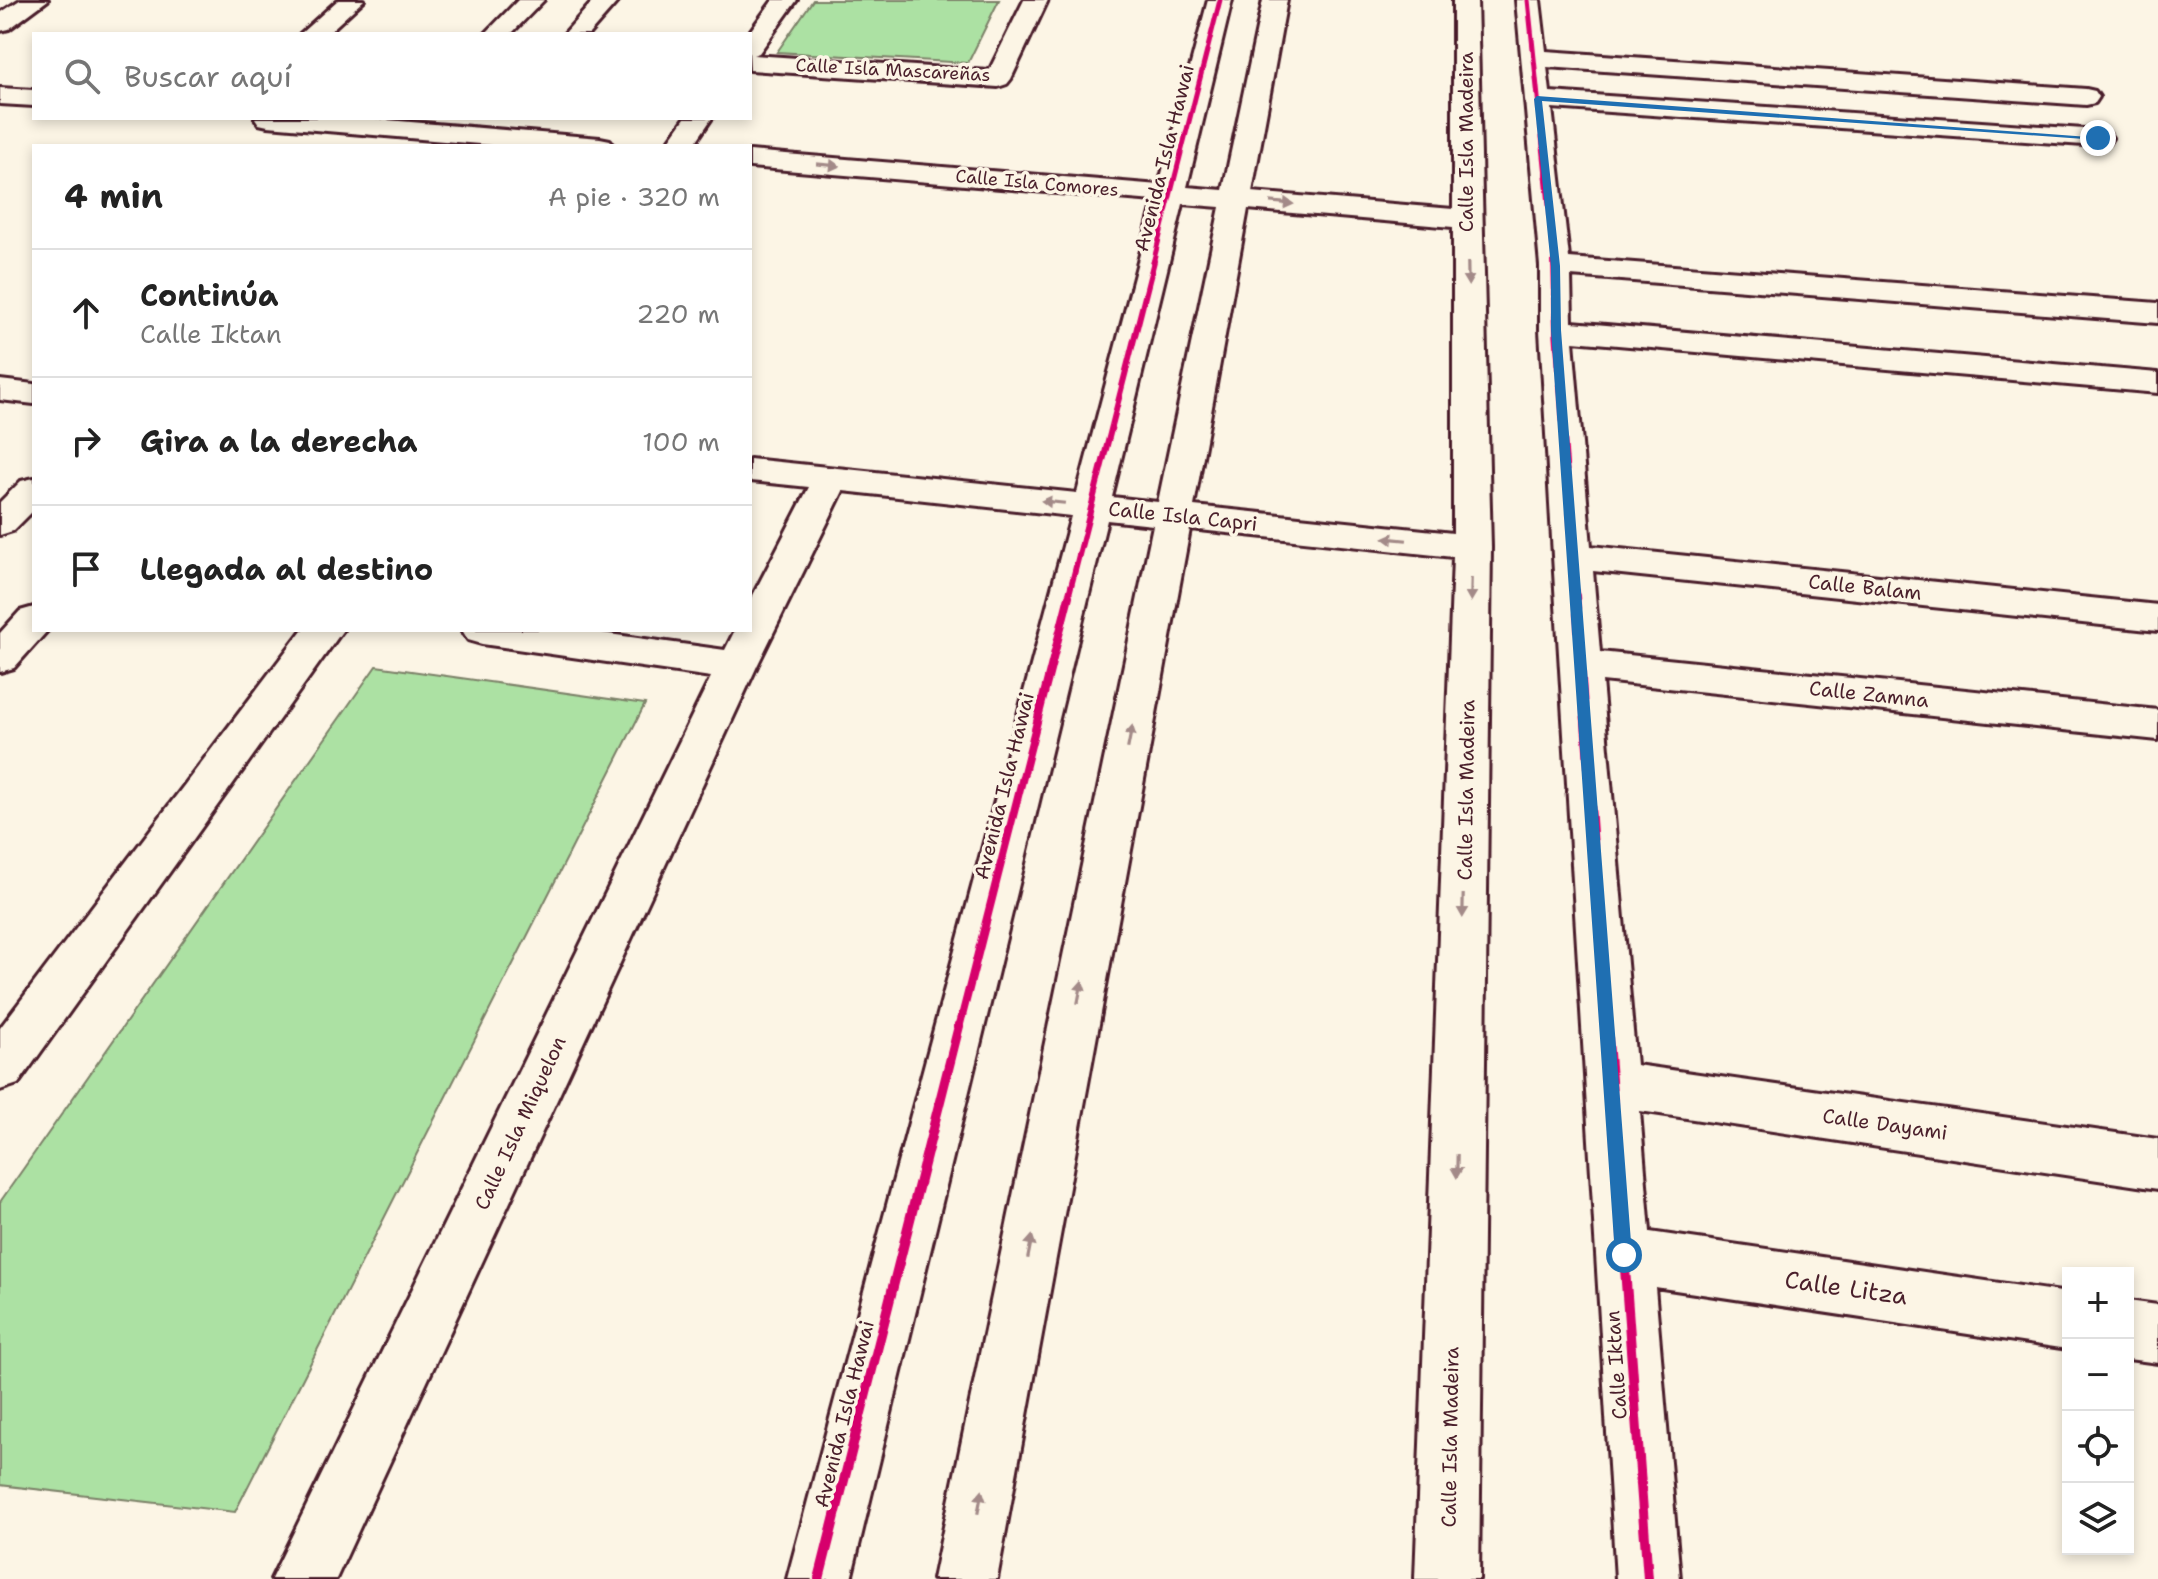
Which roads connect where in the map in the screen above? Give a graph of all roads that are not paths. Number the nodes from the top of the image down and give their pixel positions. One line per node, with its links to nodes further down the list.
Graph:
1 (36, 0): 11 (street)
2 (352, 0): 12 (street)
3 (532, 0): 13 (street)
4 (607, 0): 14 (street)
5 (785, 0): 15 (street)
6 (1036, 0): 16 (street, Calle Isla Mascareñas)
7 (1220, 0): 29 (street, Avenida Isla Hawai)
8 (1275, 0): 30 (street)
9 (1465, 0): 31 (street, Calle Isla Madeira)
10 (1528, 0): 17 (street, Calle Iktan)
11 (0, 24)
12 (314, 32)
13 (499, 32)
14 (578, 32)
15 (752, 45)
16 (752, 62)
17 (1535, 78): 19 (street); 25 (street); 32 (street, Calle Iktan)
18 (0, 96): 20 (street)
19 (2086, 97)
20 (32, 98)
21 (288, 120): 23 (street)
22 (698, 120): 27 (street)
23 (397, 131): 24 (street)
24 (484, 133): 26 (street)
25 (2098, 138)
26 (582, 144)
27 (680, 144)
28 (752, 159): 29 (street, Calle Isla Comores, one-way to 29)
29 (1171, 194): 30 (street, Calle Isla Comores); 41 (street, Avenida Isla Hawai)
30 (1236, 199): 31 (street, Calle Isla Comores, one-way to 31); 42 (street)
31 (1467, 219): 44 (street, Calle Isla Madeira, one-way to 44)
32 (1555, 266): 33 (street); 34 (street, Calle Iktan)
33 (2158, 313)
34 (1556, 330): 35 (street); 45 (street, Calle Iktan)
35 (2158, 383)
36 (0, 390): 37 (street)
37 (32, 394)
38 (752, 470): 39 (street, Calle Isla Capri)
39 (831, 479): 41 (street, Calle Isla Capri, one-way to 39); 52 (street, Calle Isla Miquelon)
40 (32, 491): 43 (street)
41 (1091, 507): 42 (street, Calle Isla Capri); 62 (street, Avenida Isla Hawai)
42 (1173, 515): 44 (street, Calle Isla Capri, one-way to 42); 63 (street, one-way to 42)
43 (0, 523)
44 (1472, 547): 64 (street, Calle Isla Madeira, one-way to 64)
45 (1572, 556): 46 (street, Calle Balam); 51 (street, Calle Iktan)
46 (2158, 618)
47 (32, 623): 50 (street)
48 (322, 632): 54 (street)
49 (496, 632): 52 (street)
50 (0, 658)
51 (1580, 664): 53 (street, Calle Zamna); 55 (street, Calle Iktan)
52 (737, 666): 61 (street, Calle Isla Miquelon)
53 (2158, 725)
54 (0, 1068)
55 (1611, 1084): 56 (street, Calle Dayami); 57 (street, Calle Iktan)
56 (2158, 1164)
57 (1624, 1255): 58 (street, Calle Litza); 65 (street, Calle Iktan)
58 (2062, 1320)
59 (2134, 1331): 60 (street)
60 (2158, 1334)
61 (303, 1579)
62 (819, 1579)
63 (965, 1579)
64 (1447, 1579)
65 (1648, 1579)

